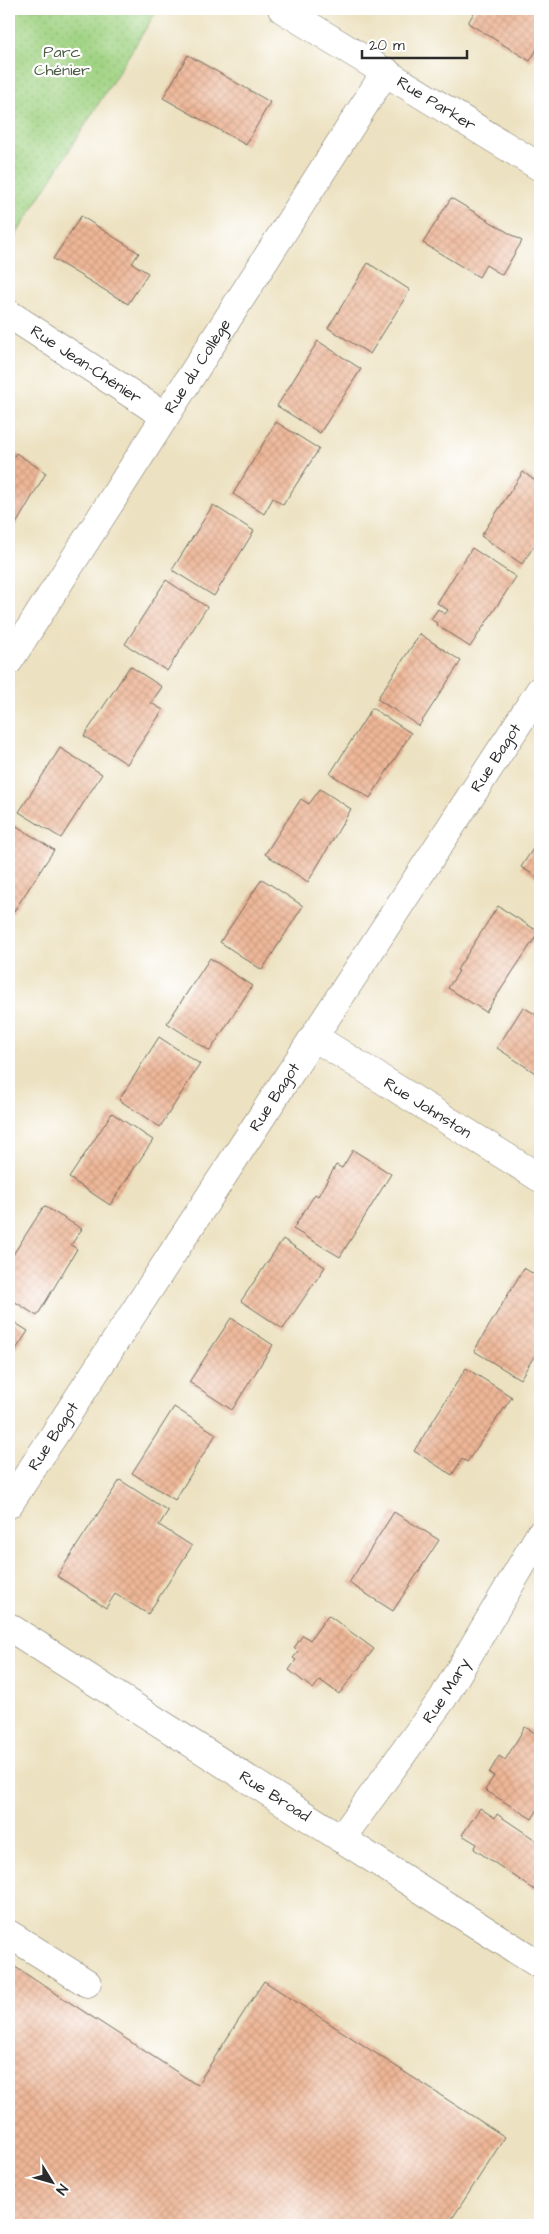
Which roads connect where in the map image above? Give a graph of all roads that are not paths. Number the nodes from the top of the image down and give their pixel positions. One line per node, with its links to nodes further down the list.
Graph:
1 (282, 9): 2 (street, Rue Parker)
2 (386, 71): 3 (street, Rue Parker); 5 (street, Rue du Collège)
3 (540, 167)
4 (9, 314): 5 (street, Rue Jean-Chénier)
5 (165, 416): 6 (street, Rue du Collège)
6 (9, 661)
7 (540, 690): 8 (street, Rue Bagot)
8 (314, 1037): 9 (street, Rue Johnston); 10 (street, Rue Bagot)
9 (540, 1178)
10 (9, 1504)
11 (540, 1534): 13 (street, Rue Mary)
12 (9, 1627): 13 (street, Rue Broad)
13 (341, 1839): 15 (street, Rue Broad)
14 (9, 1934): 16 (street)
15 (540, 1965)
16 (87, 1983)

